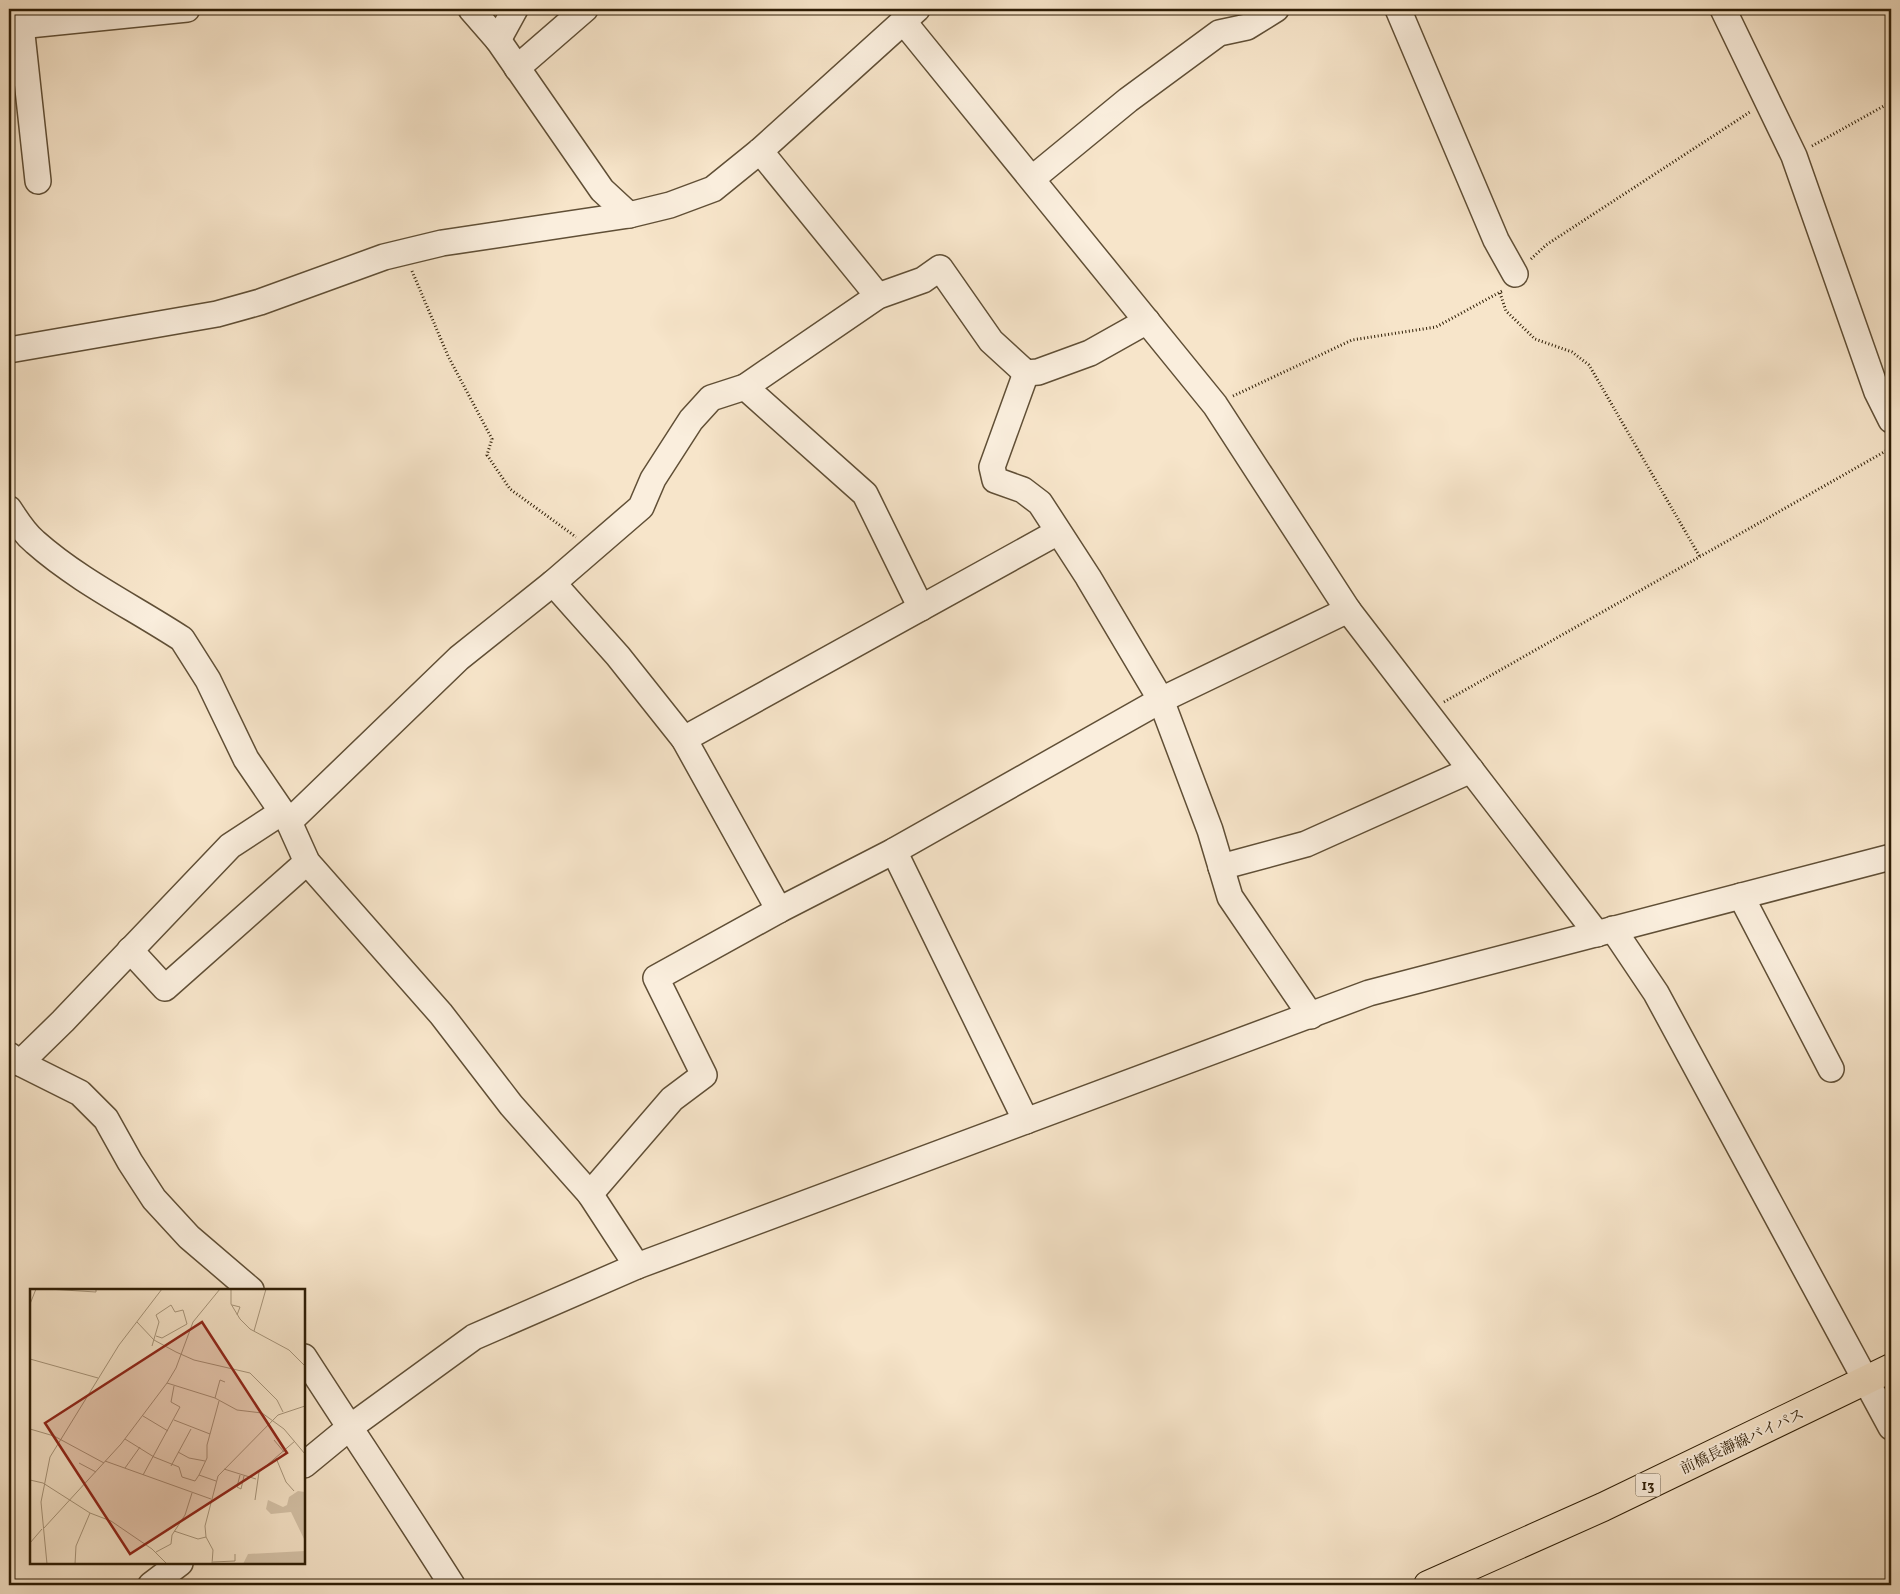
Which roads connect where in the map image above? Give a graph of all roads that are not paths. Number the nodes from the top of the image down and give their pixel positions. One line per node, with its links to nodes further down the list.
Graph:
1 (188, 9): 8 (street)
2 (471, 9): 11 (street)
3 (515, 9): 11 (street)
4 (585, 9): 12 (street)
5 (1276, 9): 14 (street)
6 (1398, 9): 17 (street)
7 (1722, 9): 23 (street)
8 (117, 13): 10 (street)
9 (910, 15): 13 (street); 14 (street)
10 (15, 26): 15 (street)
11 (498, 40): 12 (street)
12 (517, 68): 16 (street)
13 (760, 151): 16 (street); 18 (street)
14 (1033, 178): 19 (street)
15 (38, 181)
16 (629, 215): 20 (street)
17 (1515, 274)
18 (878, 296): 21 (street); 22 (street)
19 (1147, 322): 21 (street); 28 (street)
20 (9, 350)
21 (1026, 373): 25 (street)
22 (745, 387): 26 (street); 27 (street)
23 (1891, 420)
24 (9, 509): 32 (street)
25 (1058, 532): 27 (street); 29 (street)
26 (553, 583): 30 (street); 32 (street)
27 (921, 608): 30 (street)
28 (1348, 610): 29 (street); 31 (street)
29 (1161, 700): 33 (street); 36 (street)
30 (684, 739): 38 (street)
31 (1471, 770): 36 (street); 39 (street)
32 (285, 817): 35 (street); 40 (street)
33 (894, 851): 38 (street); 44 (street)
34 (1891, 857): 37 (street)
35 (307, 862): 40 (street); 45 (street)
36 (1221, 866): 41 (street)
37 (1741, 896): 39 (street); 43 (street)
38 (778, 910): 45 (street)
39 (1605, 932): 41 (street); 50 (street)
40 (130, 950): 42 (street)
41 (1311, 1016): 44 (street)
42 (15, 1059): 47 (street)
43 (1831, 1069)
44 (1026, 1121): 46 (street)
45 (590, 1194): 46 (street)
46 (637, 1266): 52 (street)
47 (249, 1289)
48 (305, 1359): 52 (street)
49 (1891, 1368): 50 (main road, 前橋長瀞線バイパス / 13)
50 (1867, 1381): 51 (street); 57 (main road, 前橋長瀞線バイパス / 13)
51 (1891, 1427)
52 (350, 1428): 53 (street); 56 (street)
53 (305, 1463)
54 (179, 1564): 55 (street)
55 (151, 1585)
56 (452, 1585)
57 (1428, 1585)

